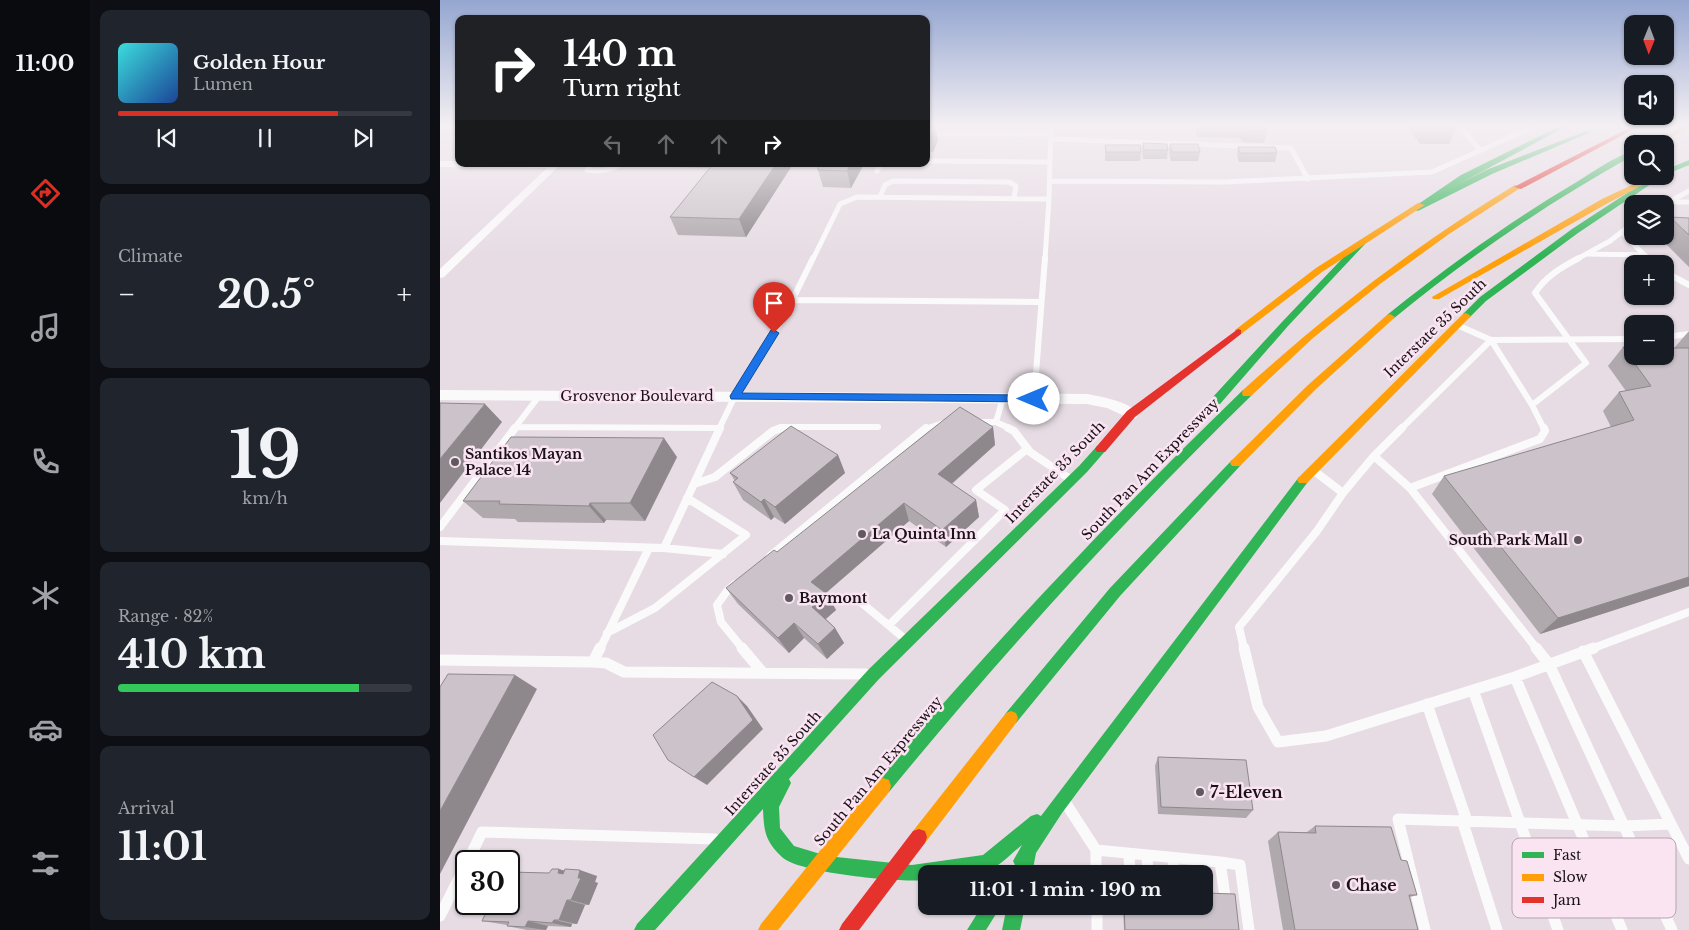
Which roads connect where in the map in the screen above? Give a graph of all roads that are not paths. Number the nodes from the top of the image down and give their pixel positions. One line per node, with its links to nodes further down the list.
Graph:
1 (550, 169): 29 (street)
2 (587, 169): 3 (lane)
3 (611, 169)
4 (1050, 169): 12 (lane)
5 (1303, 169): 11 (lane)
6 (1438, 169): 11 (lane)
7 (1479, 169): 22 (main road, Interstate 35 South)
8 (1496, 169): 22 (main road)
9 (1551, 169): 72 (main road, South Pan Am Expressway)
10 (1602, 169): 41 (main road)
11 (1308, 179): 12 (lane)
12 (1050, 180): 18 (lane)
13 (1639, 185): 41 (main road)
14 (1644, 185): 35 (main road, Interstate 35 South)
15 (1689, 191): 19 (lane)
16 (880, 197): 17 (lane); 17 (lane); 33 (lane)
17 (1014, 198): 18 (lane)
18 (1049, 199): 34 (lane)
19 (1674, 199)
20 (1689, 202): 21 (lane)
21 (1674, 203)
22 (1415, 209): 24 (main road, Interstate 35 South)
23 (1624, 234): 26 (lane)
24 (1361, 244): 48 (main road); 49 (main road, Interstate 35 South)
25 (1635, 245): 27 (lane)
26 (1585, 254): 27 (lane); 40 (lane)
27 (1645, 255)
28 (440, 257): 29 (street)
29 (458, 258): 30 (street)
30 (440, 275)
31 (1674, 277): 32 (lane)
32 (1689, 285)
33 (792, 300): 34 (lane); 44 (lane)
34 (1040, 302): 46 (lane)
35 (1457, 325): 39 (lane); 56 (main road, Interstate 35 South)
36 (1689, 334): 37 (lane)
37 (1674, 336)
38 (1624, 339): 40 (lane)
39 (1492, 340): 40 (lane); 47 (lane); 55 (lane)
40 (1570, 341): 47 (lane)
41 (1358, 344): 123 (main road)
42 (440, 395): 43 (street, Grosvenor Boulevard)
43 (539, 396): 44 (street, Grosvenor Boulevard); 51 (lane)
44 (735, 396): 45 (street, Grosvenor Boulevard); 52 (lane)
45 (1003, 398): 46 (street, Grosvenor Boulevard); 50 (lane)
46 (1034, 399): 49 (street, Grosvenor Boulevard)
47 (1532, 405): 59 (lane)
48 (1204, 413)
49 (1131, 414): 57 (main road, Interstate 35 South)
50 (996, 422): 54 (lane); 68 (lane)
51 (516, 427): 52 (lane); 62 (lane)
52 (720, 428): 58 (lane)
53 (878, 428): 58 (lane)
54 (1027, 449): 57 (lane); 73 (lane)
55 (1374, 456): 59 (lane); 60 (lane)
56 (1313, 470): 60 (lane); 86 (main road, Interstate 35 South)
57 (1072, 480): 75 (main road, Interstate 35 South)
58 (694, 484): 61 (lane)
59 (1410, 488): 79 (lane)
60 (1343, 493): 84 (lane)
61 (687, 498): 66 (lane); 67 (lane)
62 (440, 527)
63 (440, 541): 65 (lane)
64 (1084, 543): 72 (main road)
65 (649, 548): 66 (lane); 74 (lane)
66 (664, 548): 67 (lane)
67 (723, 554): 74 (lane)
68 (764, 561)
69 (742, 579): 80 (lane)
70 (857, 599): 73 (lane)
71 (1689, 612): 76 (lane)
72 (1028, 620): 122 (main road, South Pan Am Expressway)
73 (889, 625): 75 (lane)
74 (607, 634): 78 (lane)
75 (908, 642): 81 (main road, Interstate 35 South)
76 (1584, 651): 79 (lane); 89 (lane)
77 (440, 660): 78 (lane)
78 (593, 662): 80 (lane)
79 (1549, 664): 82 (lane); 91 (lane)
80 (763, 674): 81 (lane)
81 (874, 674): 85 (main road, Interstate 35 South)
82 (1515, 677): 83 (lane); 90 (lane)
83 (1473, 690): 84 (lane); 88 (lane)
84 (1427, 704): 87 (lane)
85 (797, 759): 86 (main road); 95 (main road, Interstate 35 South)
86 (1059, 802): 97 (main road, Interstate 35 South); 98 (lane)
87 (1465, 821): 88 (lane); 128 (lane); 129 (lane)
88 (1520, 822): 90 (lane); 92 (lane)
89 (1671, 824): 91 (lane); 102 (lane)
90 (1577, 825): 91 (lane); 93 (lane)
91 (1624, 826): 94 (lane)
92 (1526, 838)
93 (1583, 838)
94 (1630, 838)
95 (725, 839): 96 (lane); 121 (main road, Interstate 35 South)
96 (473, 850)
97 (1028, 850): 105 (main road, Interstate 35 South); 106 (main road)
98 (1096, 850): 99 (lane); 107 (lane)
99 (1129, 855): 100 (lane); 108 (lane)
100 (1147, 856): 101 (lane); 109 (lane)
101 (1173, 858): 103 (lane); 110 (lane)
102 (1689, 859)
103 (1197, 861): 104 (lane); 111 (lane)
104 (1220, 862): 113 (lane); 127 (lane)
105 (1019, 865)
106 (1025, 865)
107 (1096, 865)
108 (1130, 865)
109 (1148, 865)
110 (1173, 865)
111 (1197, 865)
112 (455, 887): 117 (lane)
113 (1225, 896)
114 (986, 915): 124 (main road)
115 (1014, 915): 125 (main road)
116 (1096, 915): 126 (lane)
117 (440, 916)
118 (1554, 918): 130 (lane)
119 (1617, 918): 131 (lane)
120 (1666, 918): 132 (lane)
121 (643, 930)
122 (767, 930)
123 (848, 930)
124 (976, 930)
125 (1011, 930)
126 (1097, 930)
127 (1249, 930)
128 (1425, 930)
129 (1497, 930)
130 (1558, 930)
131 (1622, 930)
132 (1672, 930)

